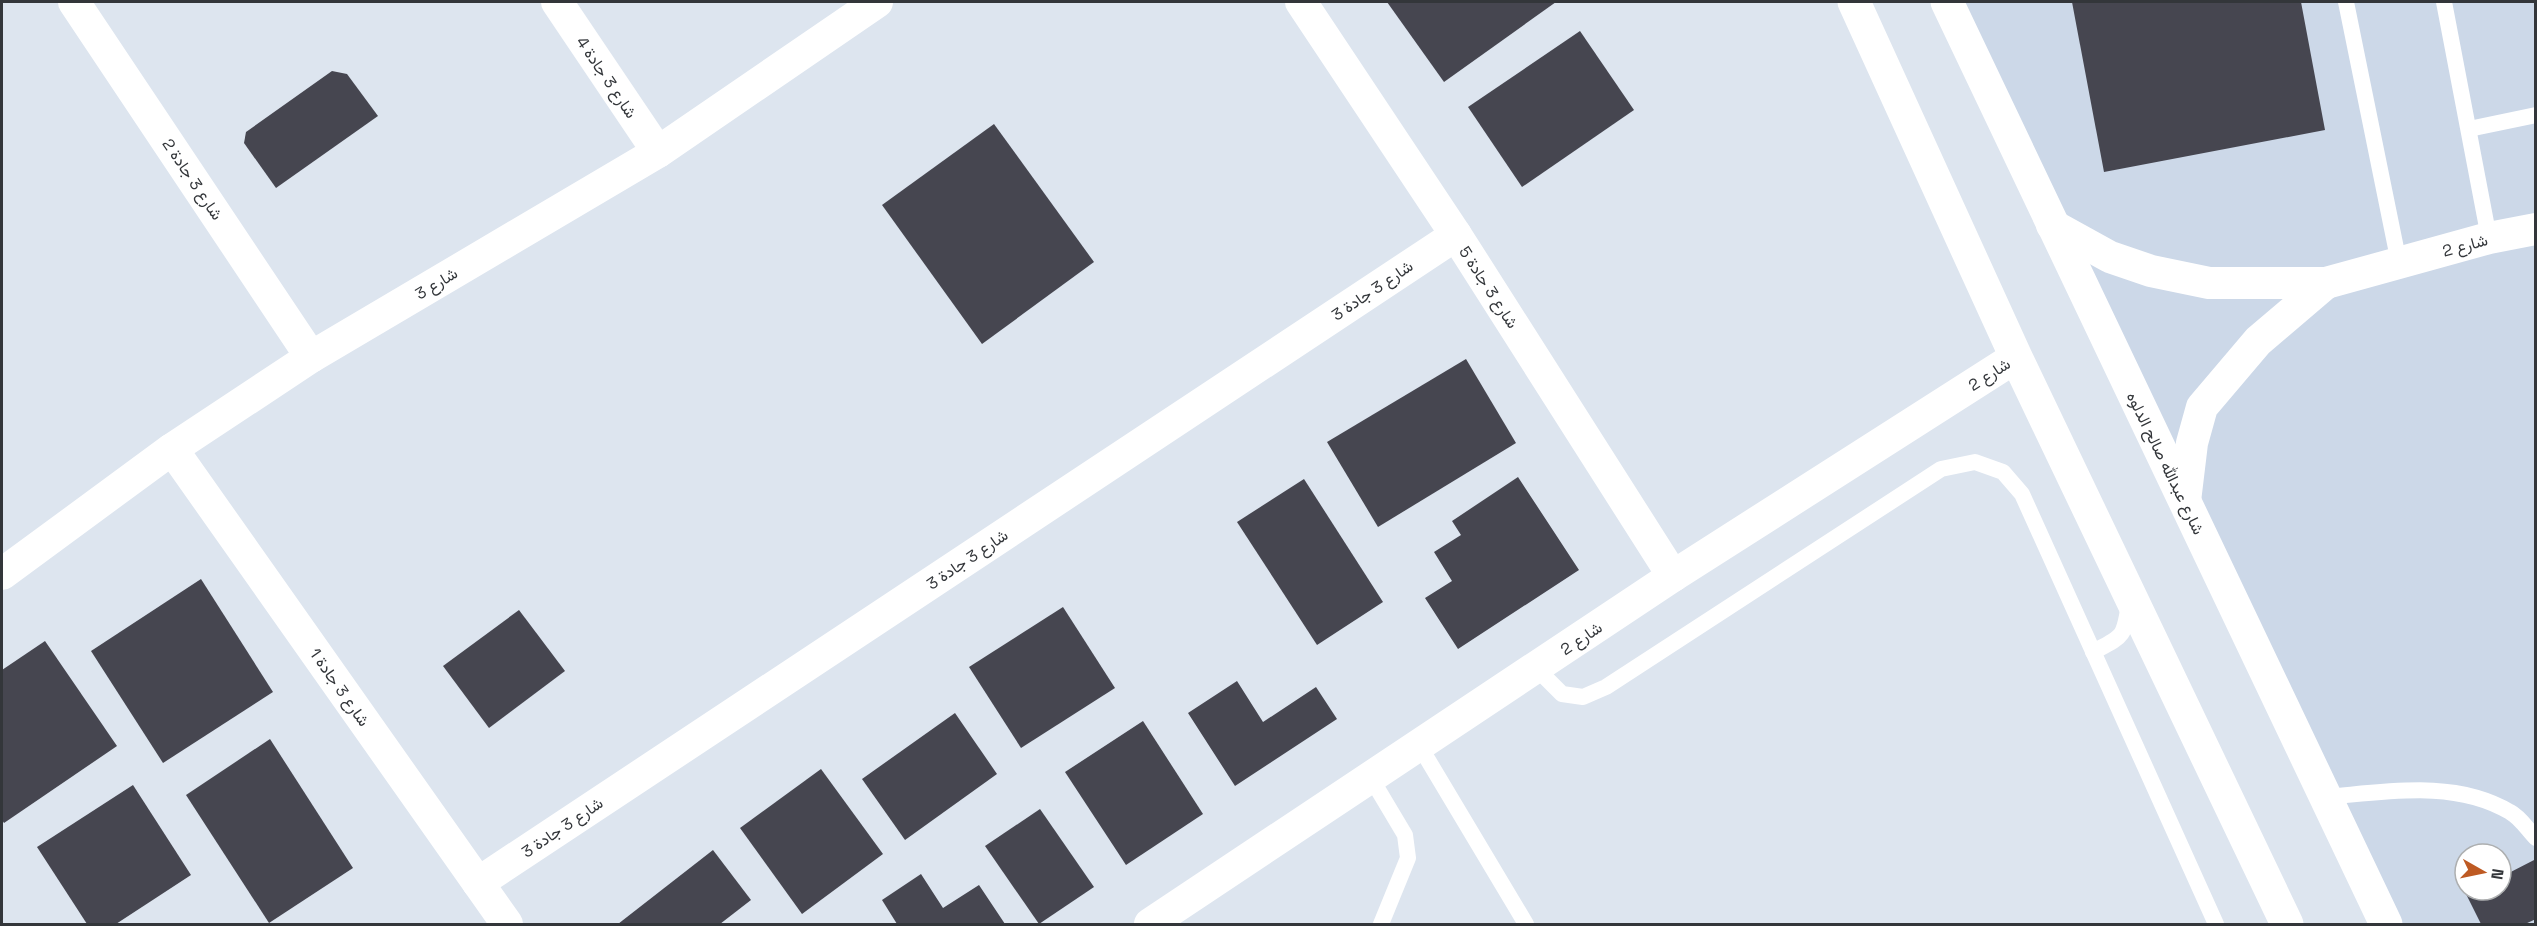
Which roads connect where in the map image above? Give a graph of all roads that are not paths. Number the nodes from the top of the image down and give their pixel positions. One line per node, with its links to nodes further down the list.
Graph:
1 (74, 2): 18 (street, شارع 3 جادة 2)
2 (557, 2): 11 (street, شارع 3 جادة 4)
3 (877, 2): 11 (street, شارع 3)
4 (1301, 2): 14 (street, شارع 3 جادة 5)
5 (1854, 2): 19 (street)
6 (1947, 2): 12 (street, شارع عبدالله صالح الدلوه)
7 (2346, 2): 16 (lane)
8 (2445, 2): 10 (lane)
9 (2535, 116): 10 (lane)
10 (2469, 129): 15 (lane)
11 (658, 152): 18 (street, شارع 3)
12 (2052, 225): 17 (street, شارع 2); 21 (street, شارع عبدالله صالح الدلوه)
13 (2535, 229): 15 (street, شارع 2)
14 (1456, 235): 23 (street, شارع 3 جادة 5); 31 (street, شارع 3 جادة 3)
15 (2489, 238): 16 (street, شارع 2)
16 (2399, 263): 17 (street, شارع 2)
17 (2326, 283): 21 (street, شارع 2)
18 (311, 357): 20 (street, شارع 3)
19 (2016, 357): 23 (street, شارع 2); 24 (street)
20 (172, 449): 22 (street, شارع 3); 31 (street, شارع 3 جادة 1)
21 (2185, 501): 29 (street, شارع عبدالله صالح الدلوه)
22 (2, 574)
23 (1673, 576): 26 (street, شارع 2)
24 (2130, 597): 25 (lane); 37 (street)
25 (2093, 652): 26 (lane); 36 (lane)
26 (1536, 668): 27 (street, شارع 2)
27 (1419, 745): 28 (street, شارع 2); 32 (lane)
28 (1371, 778): 34 (street, شارع 2); 35 (lane)
29 (2325, 797): 30 (lane); 38 (street, شارع عبدالله صالح الدلوه)
30 (2535, 838)
31 (478, 883): 33 (street, شارع 3 جادة 1)
32 (1521, 922)
33 (507, 924)
34 (1150, 924)
35 (1381, 924)
36 (2216, 924)
37 (2287, 924)
38 (2386, 924)

